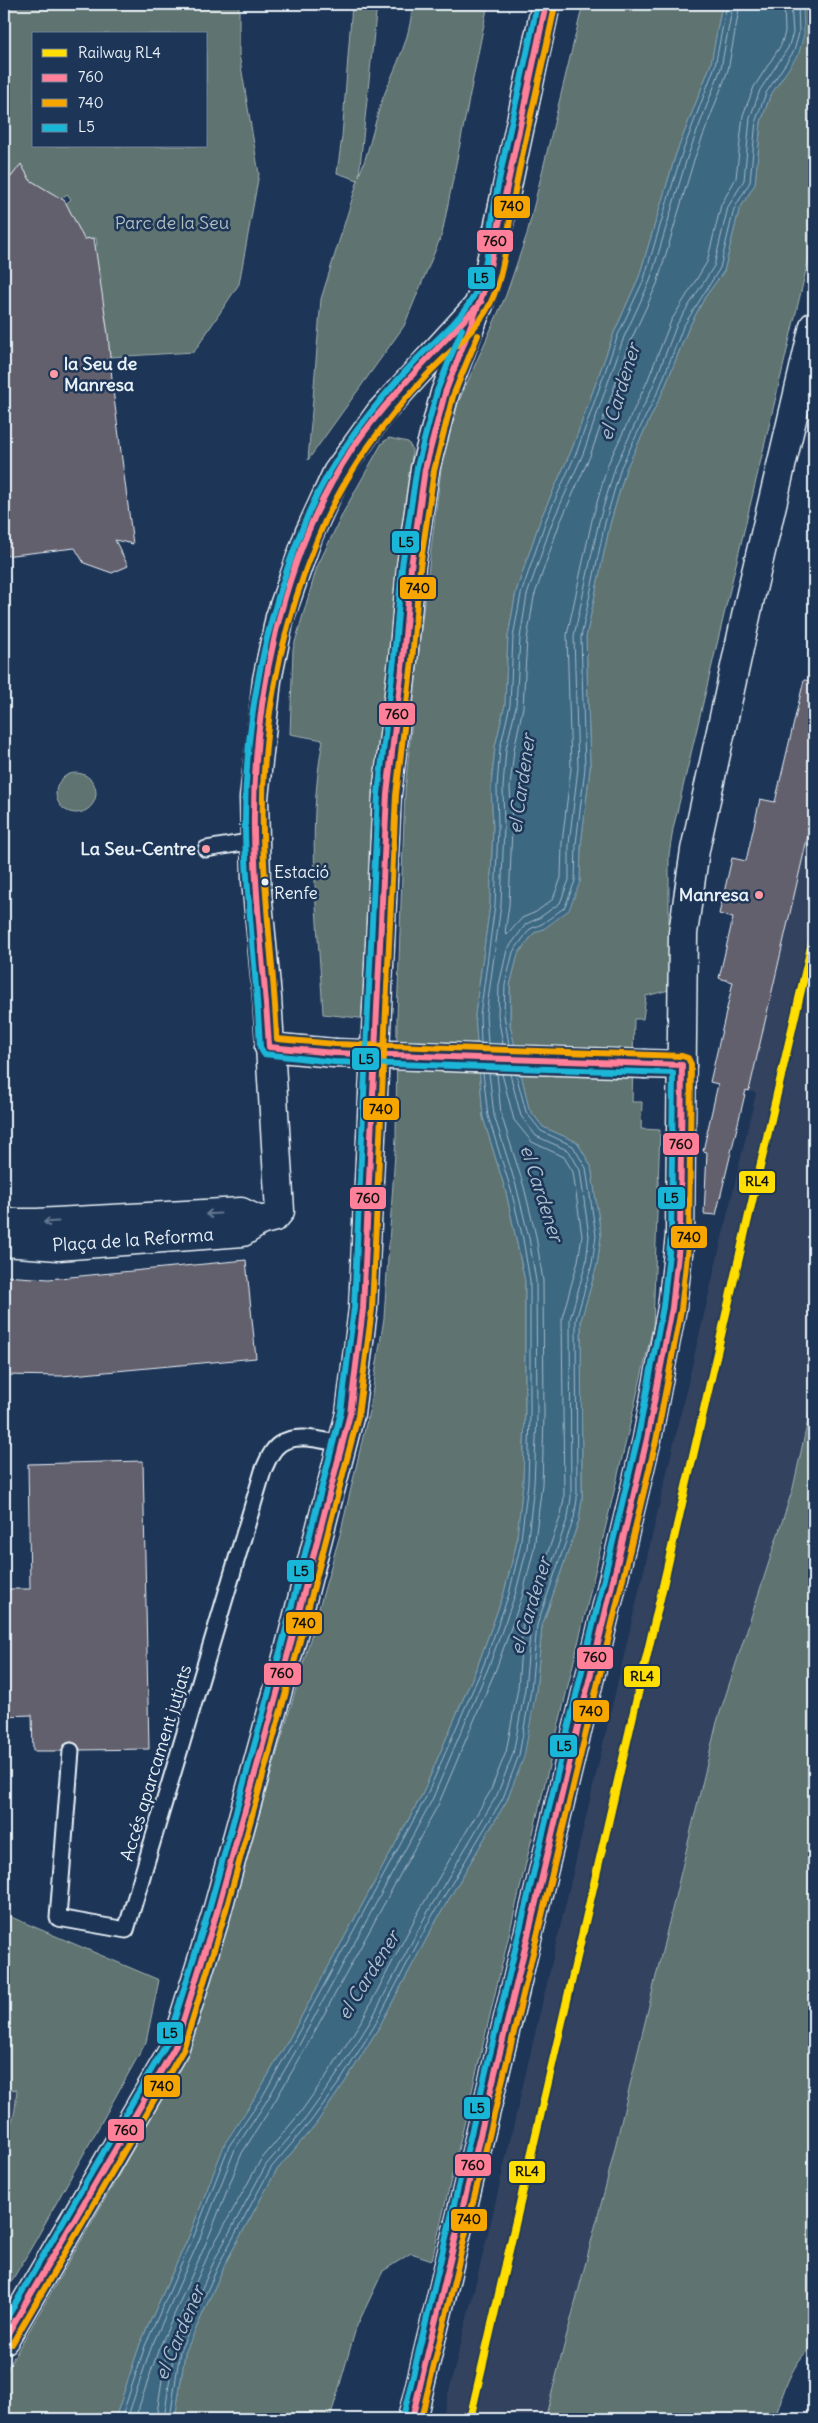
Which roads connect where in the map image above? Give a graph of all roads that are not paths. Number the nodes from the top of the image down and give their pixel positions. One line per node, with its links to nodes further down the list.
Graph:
1 (546, 4): 2 (street)
2 (481, 302): 4 (street, Plaça de la Reforma); 11 (street)
3 (814, 326): 7 (street)
4 (254, 841): 5 (lane); 6 (street, Plaça de la Reforma)
5 (206, 849)
6 (269, 1047): 7 (street, bridge); 8 (street, Plaça de la Reforma)
7 (682, 1065): 14 (street)
8 (260, 1221): 9 (street, Plaça de la Reforma, one-way to 9); 10 (street, Plaça de la Reforma)
9 (4, 1223)
10 (4, 1242)
11 (342, 1444): 12 (lane, Accés aparcament jutjats); 13 (street)
12 (71, 1751)
13 (4, 2340)
14 (412, 2419)

